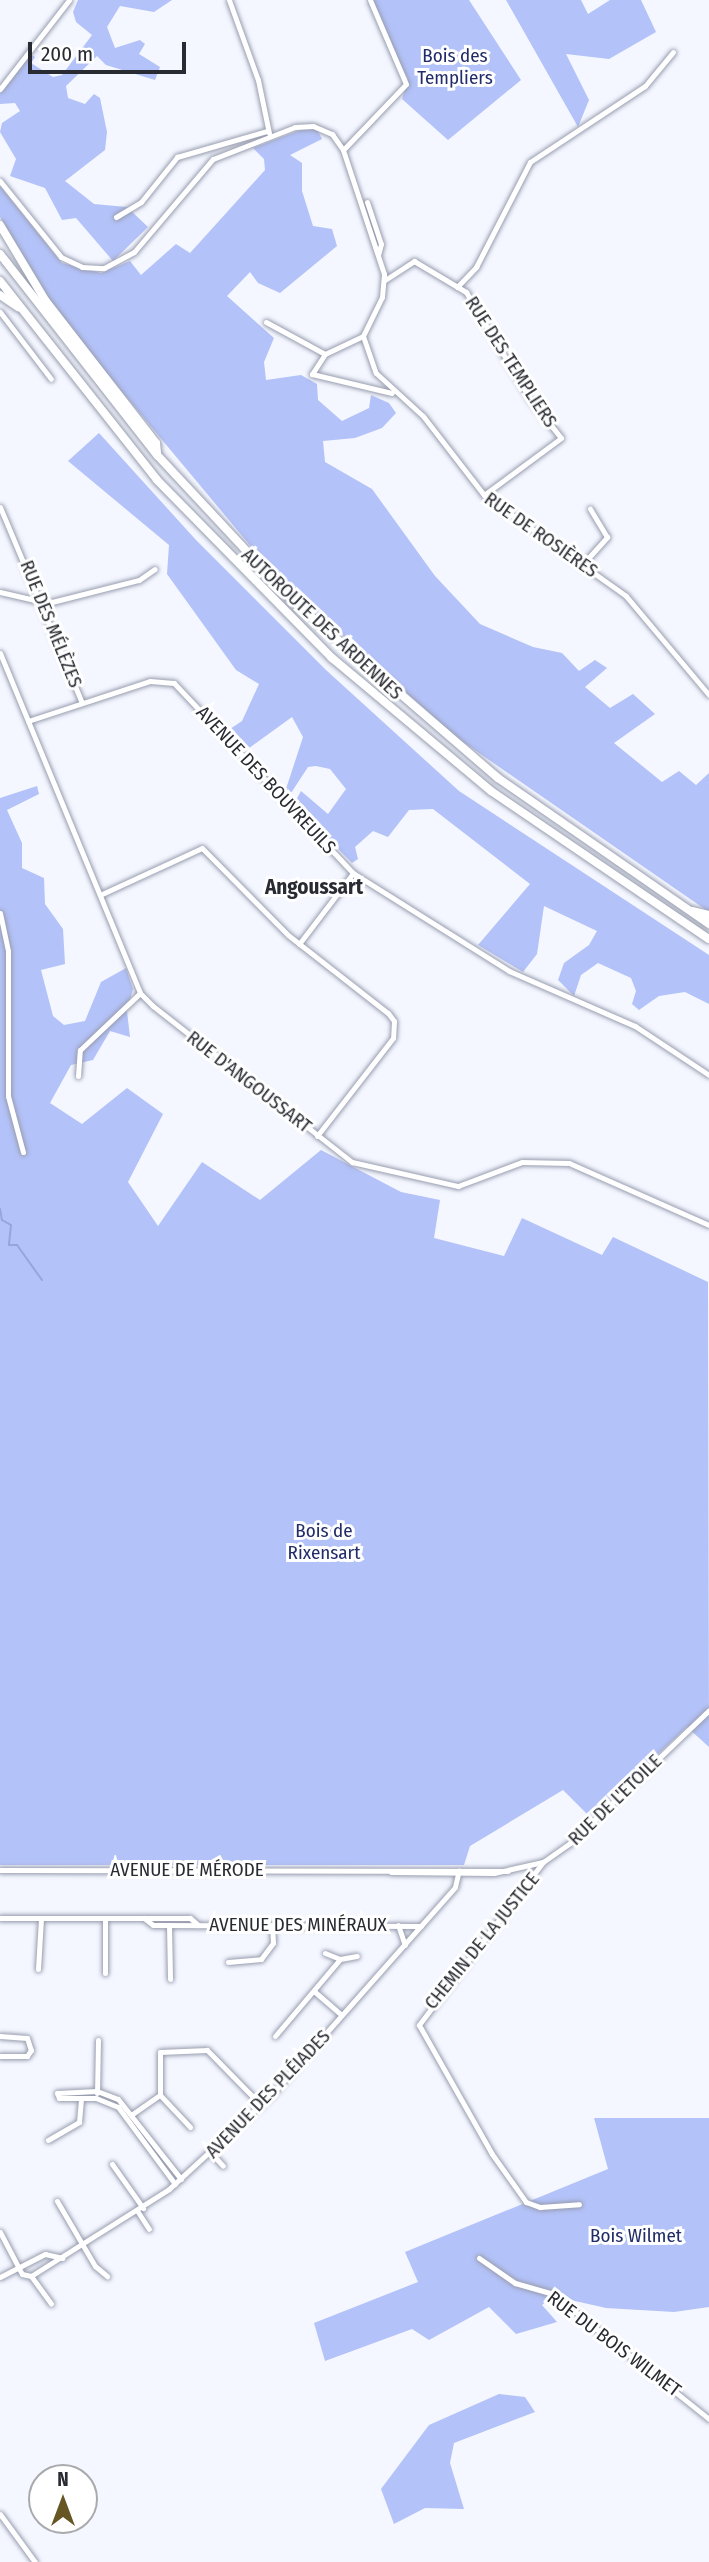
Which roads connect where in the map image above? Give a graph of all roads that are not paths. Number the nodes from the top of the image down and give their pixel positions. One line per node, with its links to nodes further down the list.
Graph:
1 (69, 0): 5 (street)
2 (229, 0): 6 (street)
3 (370, 0): 7 (street)
4 (673, 52): 16 (street, RUE DES TEMPLIERS)
5 (0, 89)
6 (269, 134): 7 (street); 8 (street); 10 (street)
7 (343, 150): 13 (street)
8 (0, 181)
9 (367, 202): 13 (street)
10 (116, 217)
11 (0, 225): 25 (highway)
12 (0, 254): 25 (highway, AUTOROUTE DES ARDENNES)
13 (378, 255): 14 (street)
14 (385, 280): 16 (street, RUE DES TEMPLIERS); 21 (street)
15 (0, 281): 18 (highway, AUTOROUTE DES ARDENNES)
16 (457, 288): 26 (street, RUE DES TEMPLIERS)
17 (0, 295): 18 (highway)
18 (19, 307): 43 (highway, AUTOROUTE DES ARDENNES)
19 (0, 312): 23 (street)
20 (266, 322): 22 (street)
21 (363, 336): 22 (street); 24 (street)
22 (325, 354): 24 (street, RUE DE ROSIÈRES)
23 (51, 379)
24 (392, 393): 26 (street, RUE DE ROSIÈRES)
25 (158, 456): 39 (highway, AUTOROUTE DES ARDENNES)
26 (484, 495): 29 (street, RUE DE ROSIÈRES)
27 (0, 507): 32 (street, RUE DES MÉLÈZES)
28 (590, 509): 29 (street)
29 (582, 565): 34 (street, RUE DE ROSIÈRES)
30 (155, 569): 32 (street)
31 (0, 592): 32 (street)
32 (44, 603): 35 (street, RUE DES MÉLÈZES)
33 (0, 653): 36 (street)
34 (709, 695)
35 (82, 703): 36 (street, AVENUE DES BOUVREUILS); 37 (street, AVENUE DES BOUVREUILS)
36 (28, 721): 38 (street)
37 (353, 873): 44 (street); 46 (street, AVENUE DES BOUVREUILS)
38 (102, 894): 44 (street); 45 (street)
39 (688, 911): 41 (highway); 42 (highway, AUTOROUTE DES ARDENNES)
40 (0, 914): 49 (street)
41 (709, 915)
42 (709, 924)
43 (709, 939)
44 (299, 944): 48 (street)
45 (139, 993): 47 (street); 48 (street, RUE D'ANGOUSSART)
46 (709, 1075)
47 (78, 1076)
48 (317, 1136): 51 (street, RUE D'ANGOUSSART)
49 (23, 1152)
50 (709, 1218): 51 (street)
51 (699, 1219): 52 (street, RUE D'ANGOUSSART)
52 (709, 1225)
53 (709, 1710): 54 (street, RUE DE L'ETOILE)
54 (543, 1862): 56 (street, RUE DE L'ETOILE); 97 (street, CHEMIN DE LA JUSTICE)
55 (0, 1870): 56 (street, AVENUE DE MÉRODE)
56 (459, 1871): 65 (street, AVENUE DES PLÉIADES)
57 (0, 1918): 58 (street, AVENUE DES MINÉRAUX)
58 (41, 1918): 59 (street, AVENUE DES MINÉRAUX); 71 (street)
59 (105, 1918): 60 (street, AVENUE DES MINÉRAUX); 72 (street)
60 (144, 1918): 63 (street, AVENUE DES MINÉRAUX); 64 (street, AVENUE DES MINÉRAUX)
61 (272, 1925): 62 (street, AVENUE DES MINÉRAUX); 64 (street, AVENUE DES MINÉRAUX); 70 (street)
62 (398, 1925): 65 (street, AVENUE DES MINÉRAUX); 66 (street, AVENUE DES MINÉRAUX)
63 (169, 1926): 64 (street, AVENUE DES MINÉRAUX); 73 (street)
64 (198, 1926)
65 (421, 1926): 66 (street, AVENUE DES PLÉIADES)
66 (405, 1945): 75 (street, AVENUE DES PLÉIADES)
67 (325, 1952): 69 (street)
68 (357, 1956): 69 (street)
69 (340, 1959): 74 (street)
70 (228, 1962)
71 (38, 1969)
72 (105, 1973)
73 (170, 1979)
74 (314, 1992): 75 (street); 77 (street)
75 (341, 2015): 86 (street, AVENUE DES PLÉIADES)
76 (0, 2036): 81 (street)
77 (275, 2036)
78 (98, 2040): 83 (street)
79 (151, 2048): 80 (street)
80 (160, 2052): 84 (street); 86 (street)
81 (0, 2056)
82 (81, 2091): 83 (street); 85 (street); 85 (street)
83 (97, 2094): 85 (street); 87 (street); 88 (street)
84 (160, 2095): 87 (street); 89 (street)
85 (81, 2099): 90 (street)
86 (261, 2105): 91 (street, AVENUE DES PLÉIADES)
87 (133, 2114): 88 (street); 94 (street)
88 (127, 2118): 95 (street)
89 (190, 2127)
90 (48, 2140)
91 (212, 2154): 93 (street); 94 (street, AVENUE DES PLÉIADES)
92 (112, 2164): 98 (street)
93 (223, 2166)
94 (181, 2179): 95 (street, AVENUE DES PLÉIADES)
95 (175, 2184): 98 (street, AVENUE DES PLÉIADES)
96 (57, 2201): 101 (street)
97 (579, 2204)
98 (141, 2210): 99 (street); 101 (street, AVENUE DES PLÉIADES)
99 (149, 2229)
100 (0, 2232): 104 (street)
101 (84, 2246): 102 (street, AVENUE DES PLÉIADES); 106 (street)
102 (63, 2258): 104 (street); 105 (street, AVENUE DES PLÉIADES)
103 (478, 2258): 109 (street, RUE DU BOIS WILMET)
104 (19, 2267): 105 (street); 107 (street)
105 (31, 2276): 108 (street)
106 (107, 2276)
107 (0, 2277)
108 (51, 2304)
109 (709, 2419)
110 (0, 2514): 111 (street)
111 (35, 2562)

